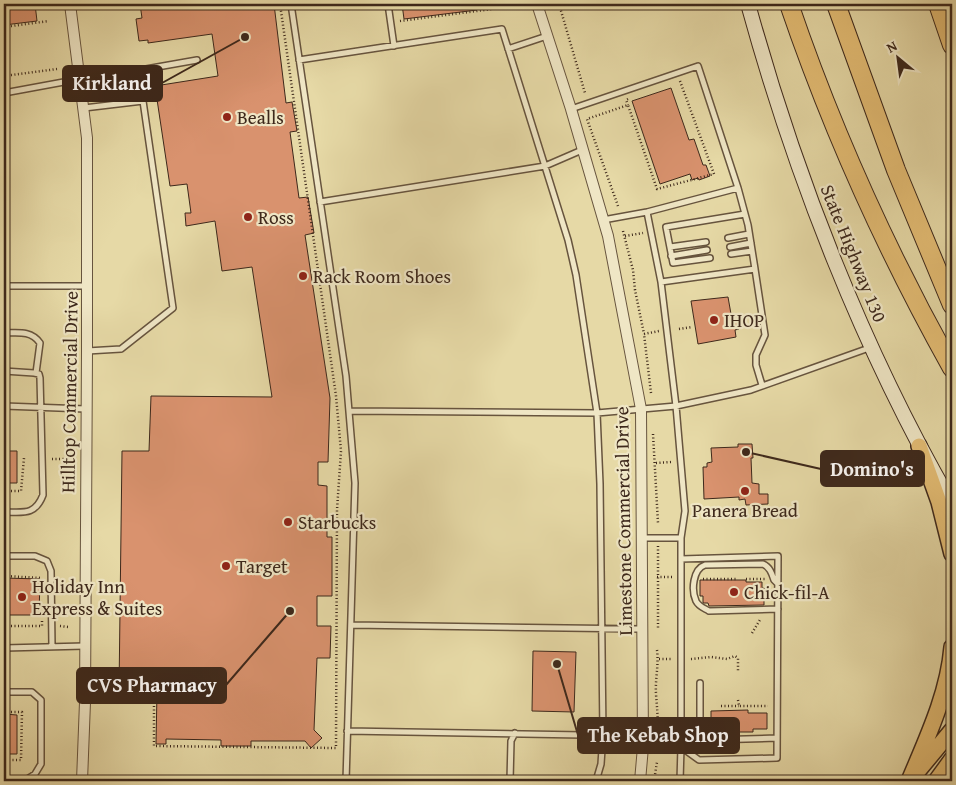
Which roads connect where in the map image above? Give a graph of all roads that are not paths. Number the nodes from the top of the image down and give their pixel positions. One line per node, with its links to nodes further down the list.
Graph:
1 (70, 4): 16 (street, Hilltop Commercial Drive)
2 (291, 4): 14 (lane)
3 (388, 4): 11 (lane)
4 (537, 4): 9 (street, Limestone Commercial Drive)
5 (748, 4): 44 (main road, State Highway 130)
6 (789, 4): 46 (highway)
7 (836, 4): 42 (highway)
8 (938, 4): 10 (highway)
9 (547, 36): 12 (lane); 19 (street, Limestone Commercial Drive)
10 (952, 45)
11 (394, 46): 12 (lane); 14 (lane)
12 (508, 49): 21 (lane)
13 (197, 60): 15 (lane)
14 (299, 60): 23 (lane)
15 (129, 72)
16 (80, 79): 17 (lane); 18 (street, Hilltop Commercial Drive)
17 (4, 93)
18 (84, 108): 41 (street, Hilltop Commercial Drive); 45 (lane)
19 (570, 109): 20 (street, Limestone Commercial Drive); 22 (lane)
20 (582, 150): 21 (lane); 26 (street, Limestone Commercial Drive)
21 (545, 166): 23 (lane); 56 (lane)
22 (738, 188): 24 (lane); 25 (lane)
23 (320, 202): 55 (lane)
24 (647, 212): 26 (lane); 39 (lane)
25 (745, 214): 27 (lane); 31 (lane)
26 (603, 220): 54 (street, Limestone Commercial Drive)
27 (749, 234): 28 (lane); 30 (lane)
28 (728, 238)
29 (706, 242): 31 (lane)
30 (751, 243): 32 (lane); 34 (lane)
31 (670, 247): 36 (lane)
32 (730, 247)
33 (707, 250): 36 (lane)
34 (752, 251): 35 (lane); 38 (lane)
35 (731, 254)
36 (671, 256): 37 (lane)
37 (710, 258)
38 (755, 269): 39 (lane); 49 (lane)
39 (661, 282): 51 (lane)
40 (4, 286): 41 (lane)
41 (88, 286): 45 (street, Hilltop Commercial Drive)
42 (952, 305)
43 (4, 333): 48 (lane)
44 (872, 347): 49 (lane); 57 (main road, State Highway 130)
45 (87, 351): 53 (street, Hilltop Commercial Drive)
46 (952, 368)
47 (4, 372): 48 (lane)
48 (36, 373): 52 (lane)
49 (762, 385): 51 (lane)
50 (4, 406): 52 (lane)
51 (676, 406): 54 (lane); 61 (lane)
52 (41, 407): 53 (lane); 59 (lane)
53 (87, 409): 70 (street, Hilltop Commercial Drive)
54 (640, 409): 56 (lane); 60 (street, Limestone Commercial Drive)
55 (349, 411): 56 (lane); 67 (lane)
56 (597, 412): 68 (lane)
57 (919, 446): 58 (main road, State Highway 130); 62 (main road)
58 (952, 504)
59 (4, 512)
60 (641, 538): 61 (lane); 69 (street, Limestone Commercial Drive)
61 (681, 538): 64 (lane)
62 (952, 554)
63 (4, 556): 71 (lane)
64 (681, 559): 65 (lane); 82 (lane)
65 (778, 584): 66 (lane); 66 (lane)
66 (778, 609): 81 (lane)
67 (351, 625): 68 (lane); 77 (lane)
68 (602, 628): 69 (lane); 79 (lane)
69 (642, 629): 80 (street, Limestone Commercial Drive)
70 (85, 646): 71 (lane); 86 (street, Hilltop Commercial Drive)
71 (52, 647): 73 (lane)
72 (952, 647): 92 (main road)
73 (4, 648)
74 (700, 683): 81 (lane)
75 (4, 692): 85 (lane)
76 (952, 730): 92 (main road)
77 (348, 731): 78 (lane); 87 (lane)
78 (515, 733): 79 (lane); 88 (lane)
79 (603, 734): 80 (lane); 89 (lane)
80 (643, 736): 83 (street, Limestone Commercial Drive)
81 (777, 738): 82 (lane)
82 (681, 747): 83 (lane); 91 (lane)
83 (643, 748): 90 (street, Limestone Commercial Drive)
84 (952, 759): 93 (main road)
85 (4, 781)
86 (82, 781)
87 (346, 781)
88 (510, 781)
89 (596, 781)
90 (640, 781)
91 (680, 781)
92 (910, 781)
93 (936, 781)

